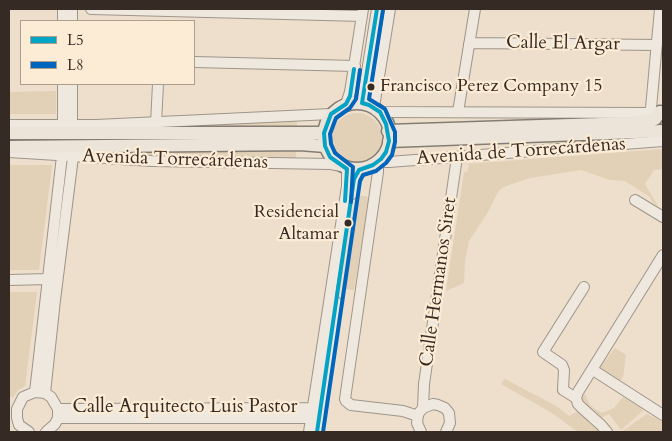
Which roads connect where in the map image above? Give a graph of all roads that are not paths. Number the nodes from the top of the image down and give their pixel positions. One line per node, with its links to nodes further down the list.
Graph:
1 (91, 9): 6 (street)
2 (377, 9): 16 (street)
3 (390, 9): 16 (street)
4 (475, 9): 8 (street)
5 (660, 9): 9 (street)
6 (159, 10): 7 (street)
7 (362, 12): 11 (street)
8 (469, 44): 9 (street, Calle El Argar); 18 (street)
9 (657, 44): 20 (street)
10 (195, 62): 11 (street)
11 (354, 66): 15 (street)
12 (63, 85): 17 (street)
13 (72, 85): 17 (street)
14 (158, 85): 21 (street)
15 (346, 104): 16 (main road); 19 (main road)
16 (372, 108): 18 (street, Avenida de Torrecárdenas); 27 (main road)
17 (68, 109): 23 (street)
18 (458, 112): 20 (street, Avenida de Torrecárdenas)
19 (332, 114): 21 (street, Avenida Torrecárdenas); 25 (main road)
20 (661, 115): 27 (main road, Avenida de Torrecárdenas)
21 (156, 123): 23 (street, Avenida Torrecárdenas)
22 (9, 125): 23 (street, Avenida Torrecárdenas)
23 (67, 126)
24 (663, 131): 27 (main road, Avenida de Torrecárdenas)
25 (324, 132): 26 (main road, Avenida Torrecárdenas); 29 (main road)
26 (9, 133)
27 (389, 136): 35 (main road)
28 (663, 141): 34 (street, Avenida de Torrecárdenas)
29 (325, 146): 30 (main road, Avenida Torrecárdenas); 36 (main road)
30 (9, 147)
31 (9, 152): 32 (street, Avenida Torrecárdenas)
32 (62, 156): 33 (street, Avenida Torrecárdenas); 40 (street)
33 (73, 157): 36 (street, Avenida Torrecárdenas); 44 (street)
34 (457, 157): 35 (street, Avenida de Torrecárdenas); 46 (street, Calle Hermanos Siret)
35 (380, 161): 36 (main road); 46 (street)
36 (349, 168): 48 (street); 54 (street)
37 (635, 200): 38 (street)
38 (663, 215)
39 (663, 255): 43 (street)
40 (48, 279): 41 (street); 44 (street)
41 (9, 280)
42 (584, 287): 45 (street)
43 (593, 370): 45 (street); 50 (street)
44 (40, 393): 47 (street); 49 (street)
45 (576, 398): 57 (street)
46 (420, 412): 55 (street, Calle Hermanos Siret); 56 (street)
47 (13, 413): 51 (street)
48 (312, 413): 49 (street, Calle Arquitecto Luis Pastor); 53 (street)
49 (58, 414): 52 (street)
50 (663, 414)
51 (29, 432)
52 (46, 432)
53 (310, 432)
54 (317, 432)
55 (421, 432)
56 (446, 432)
57 (607, 432)

